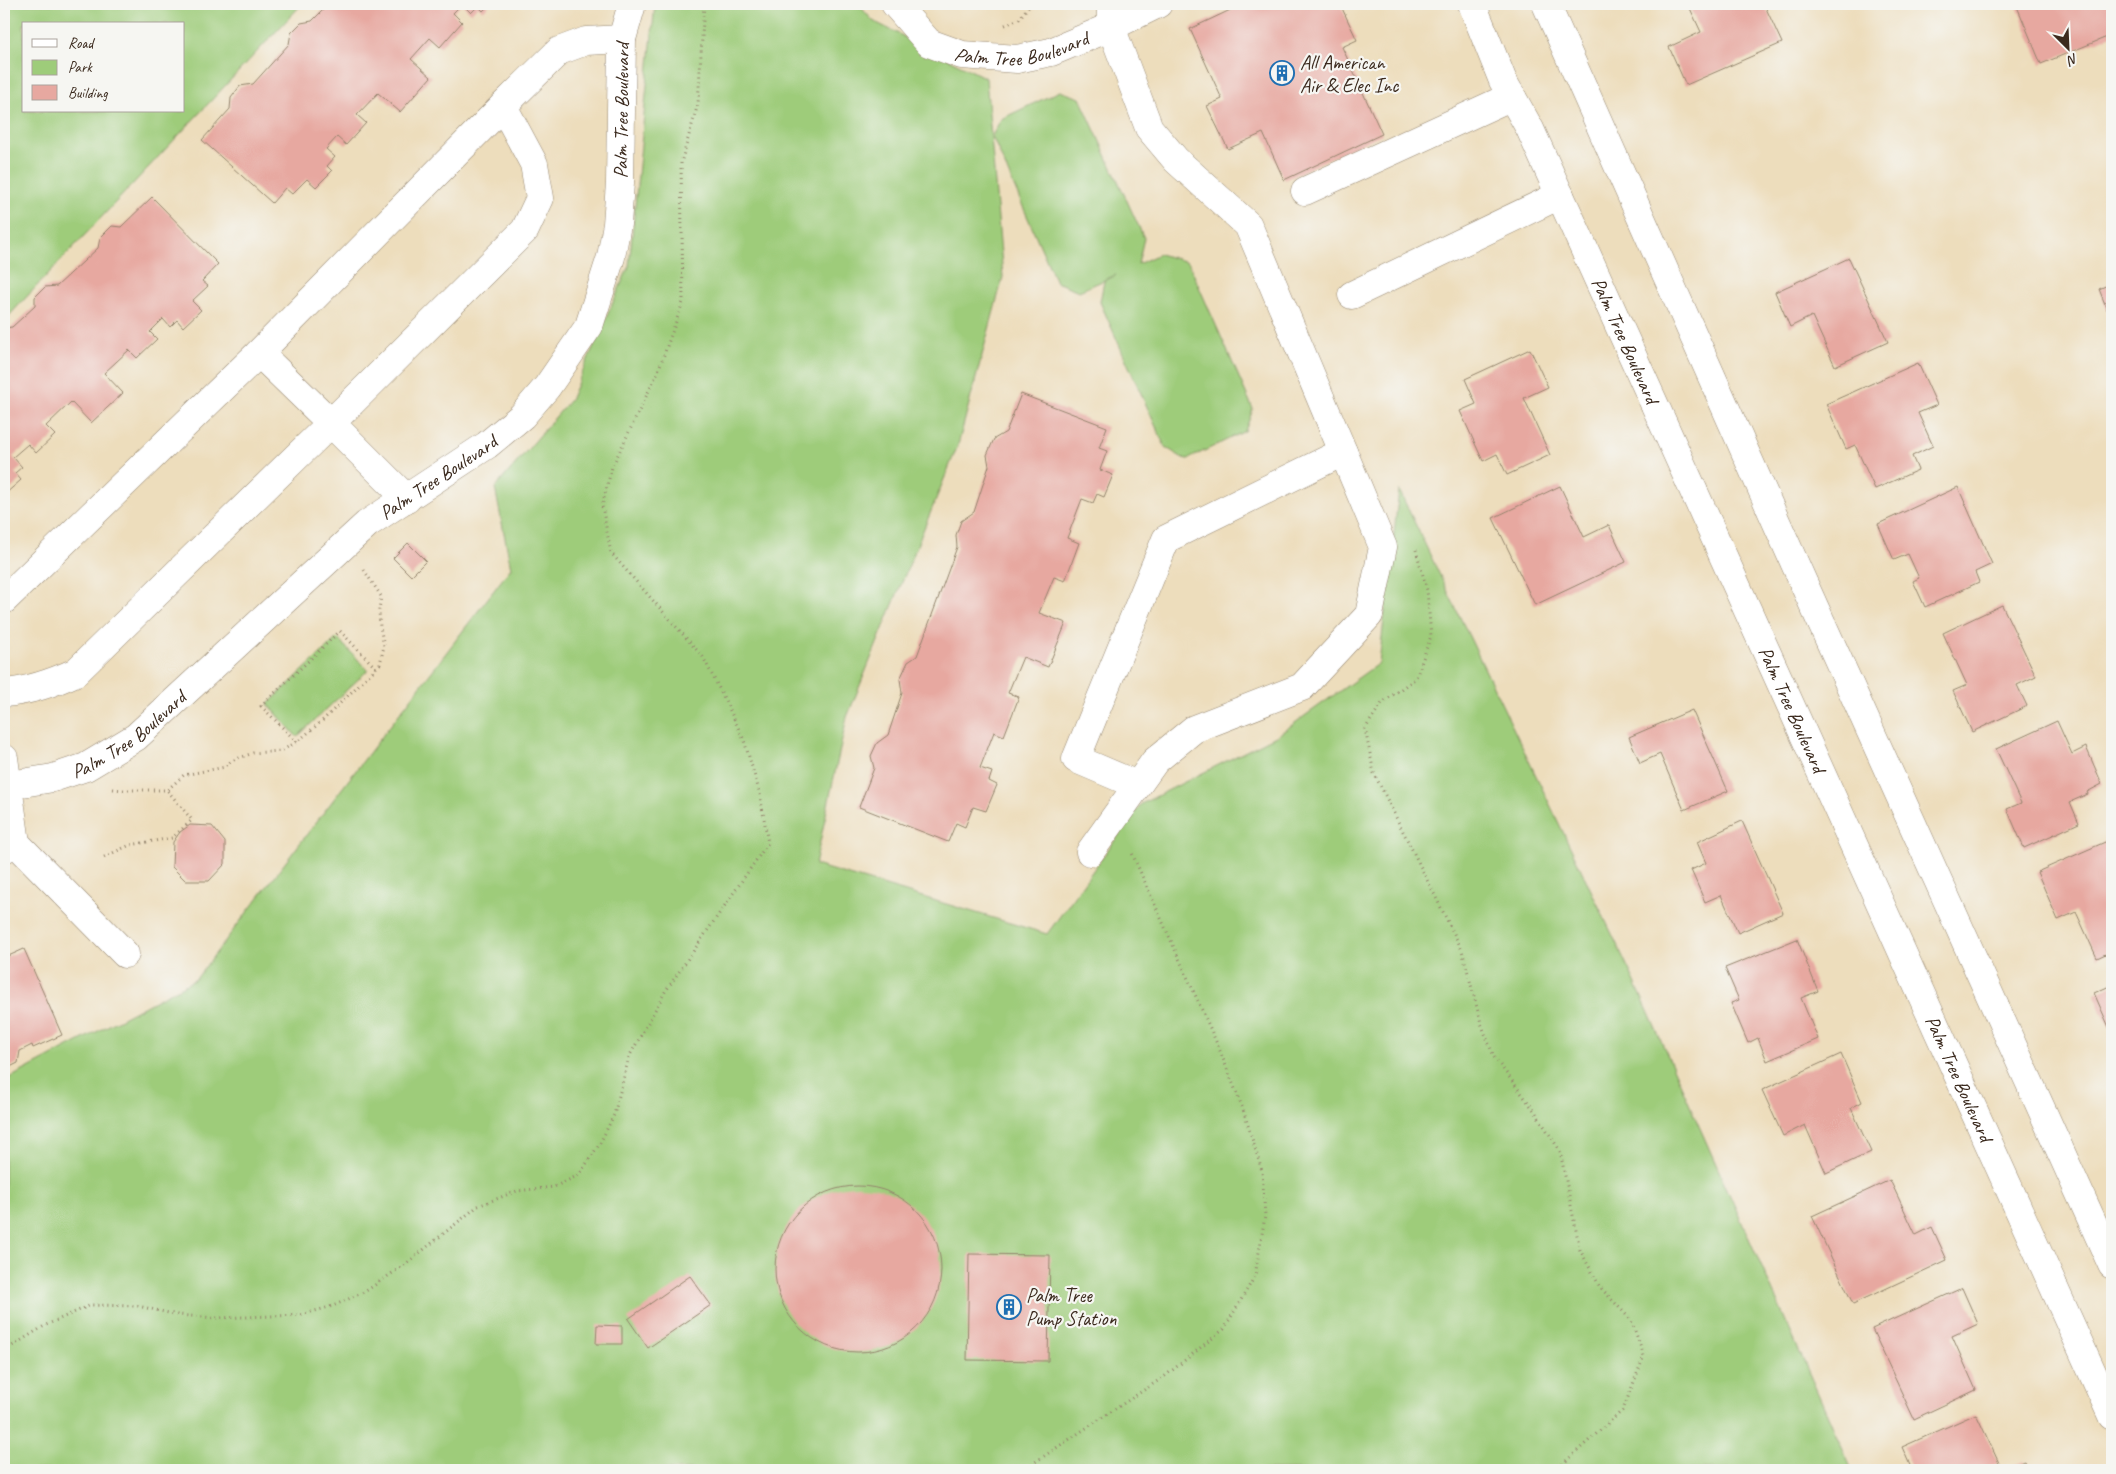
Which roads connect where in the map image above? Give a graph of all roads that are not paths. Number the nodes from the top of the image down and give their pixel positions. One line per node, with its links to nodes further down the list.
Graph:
1 (632, 4): 7 (street, Palm Tree Boulevard)
2 (894, 4): 6 (street, Palm Tree Boulevard)
3 (1158, 4): 6 (street, Palm Tree Boulevard)
4 (1472, 4): 8 (street, Palm Tree Boulevard)
5 (1546, 4): 25 (street)
6 (1111, 15): 15 (street)
7 (622, 39): 9 (street); 16 (street, Palm Tree Boulevard)
8 (1512, 96): 10 (street); 11 (street, Palm Tree Boulevard)
9 (503, 106): 13 (street); 14 (street)
10 (1305, 191)
11 (1560, 194): 12 (street); 26 (street, Palm Tree Boulevard)
12 (1352, 295)
13 (259, 353): 14 (street); 17 (street)
14 (331, 423): 16 (street); 18 (street)
15 (1343, 452): 21 (street); 21 (street)
16 (406, 499): 20 (street, Palm Tree Boulevard)
17 (4, 600)
18 (4, 693)
19 (4, 758): 20 (street)
20 (6, 785): 22 (street)
21 (1137, 785): 23 (street)
22 (10, 846): 24 (street)
23 (1090, 852)
24 (125, 954)
25 (2112, 1265)
26 (2112, 1416)

